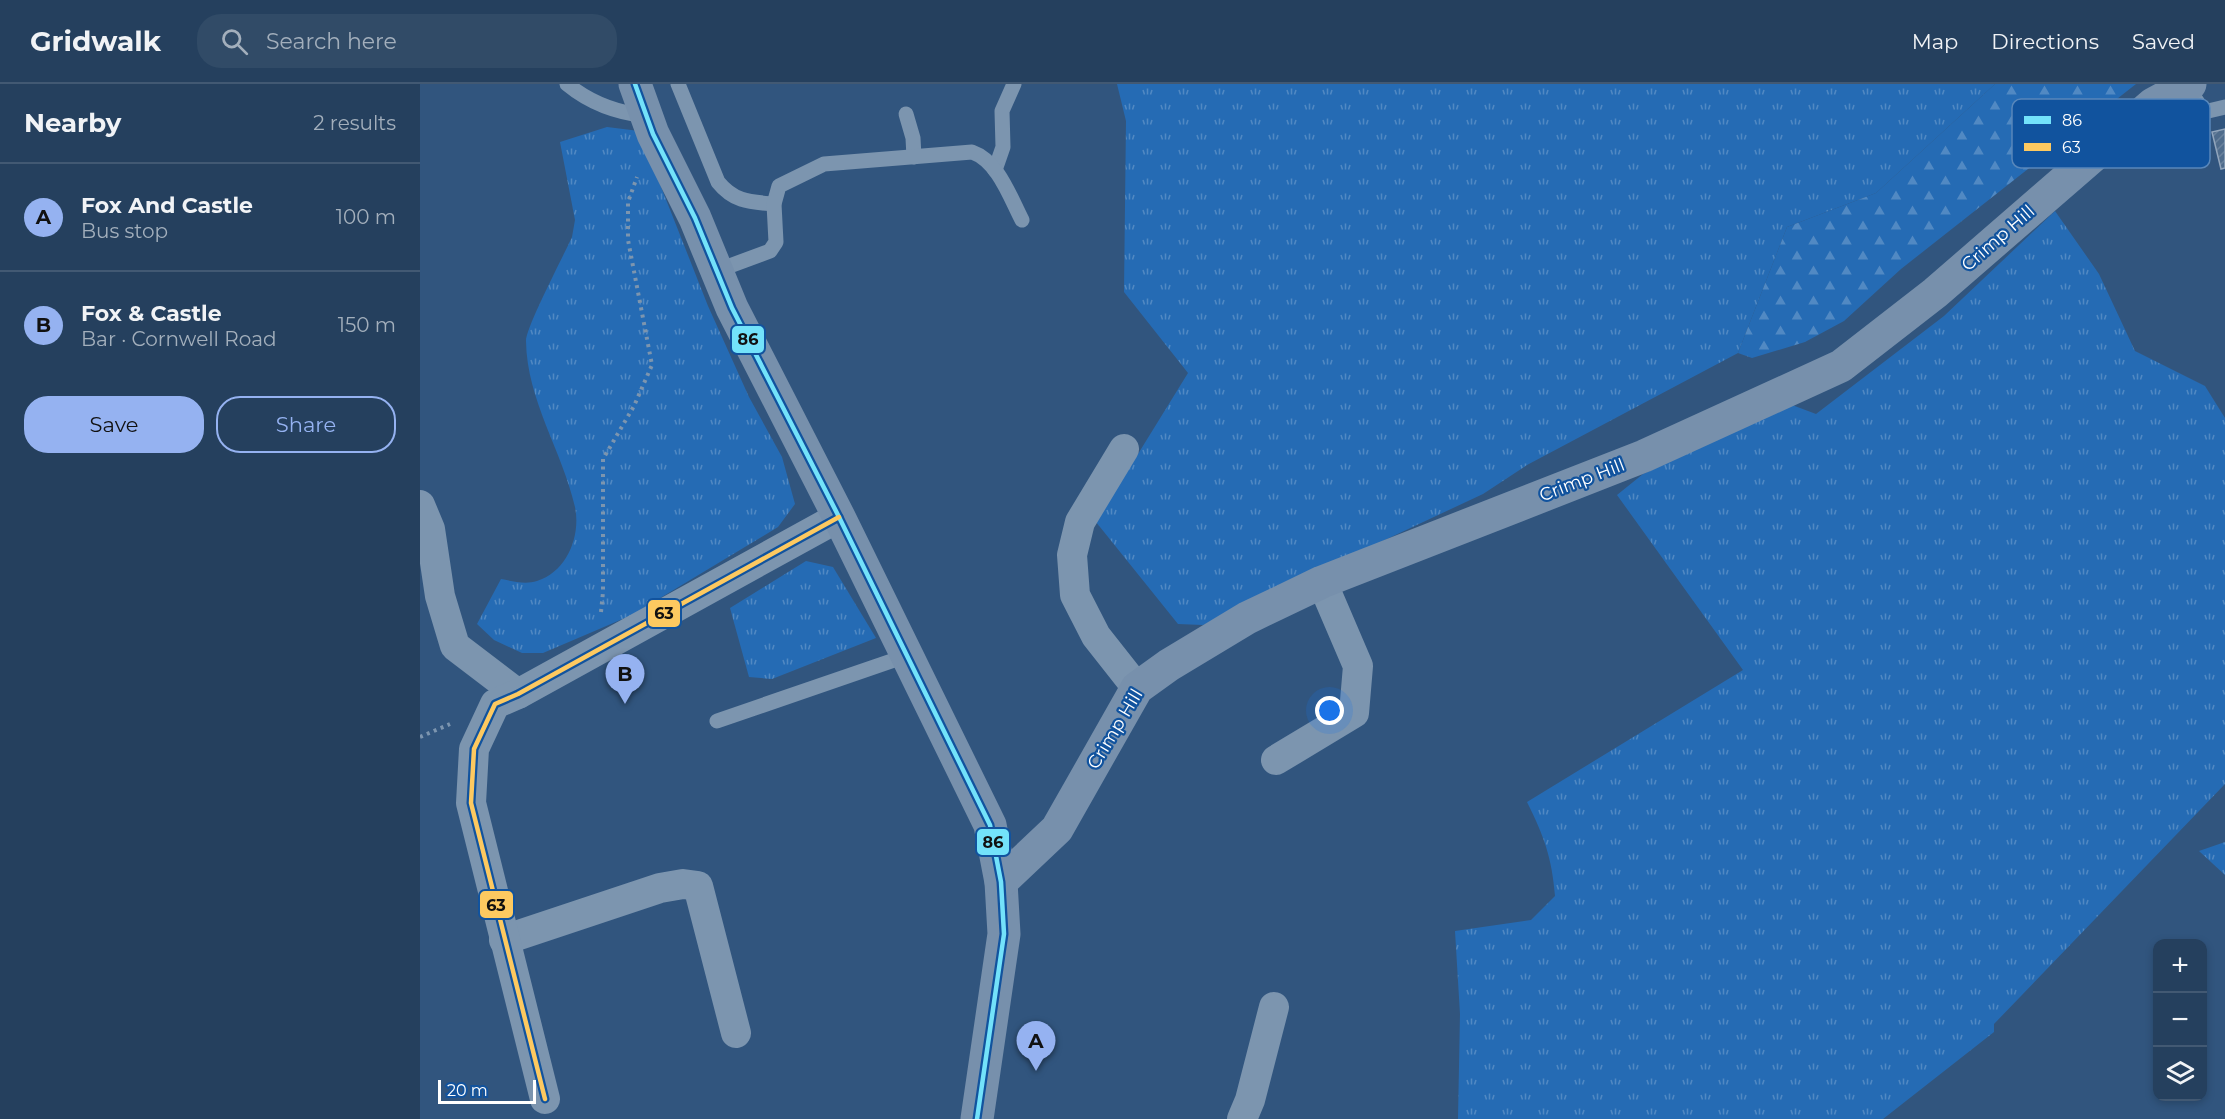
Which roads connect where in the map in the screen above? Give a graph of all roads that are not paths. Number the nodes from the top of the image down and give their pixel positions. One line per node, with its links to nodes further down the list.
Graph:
1 (567, 84): 11 (lane)
2 (635, 84): 11 (street)
3 (678, 84): 15 (lane)
4 (1014, 84): 14 (lane)
5 (2188, 85): 6 (street, Crimp Hill); 7 (lane)
6 (2161, 99)
7 (2196, 99)
8 (2225, 107): 9 (lane)
9 (2210, 111)
10 (906, 114): 12 (lane)
11 (650, 125): 17 (street)
12 (914, 157): 14 (lane); 15 (lane)
13 (2079, 168): 21 (street, Crimp Hill)
14 (995, 170): 16 (lane)
15 (774, 204): 17 (lane)
16 (1022, 220)
17 (716, 271): 19 (street)
18 (1124, 449): 23 (street)
19 (839, 517): 22 (street); 24 (street)
20 (423, 522): 24 (street)
21 (1322, 582): 23 (street, Crimp Hill); 26 (street)
22 (906, 656): 25 (lane); 27 (street)
23 (1137, 688): 27 (street, Crimp Hill)
24 (518, 694): 28 (street)
25 (717, 721)
26 (1276, 760)
27 (1001, 882): 32 (street)
28 (504, 940): 30 (street); 31 (street)
29 (1274, 1007): 33 (street)
30 (736, 1033)
31 (545, 1099)
32 (977, 1119)
33 (1242, 1119)

